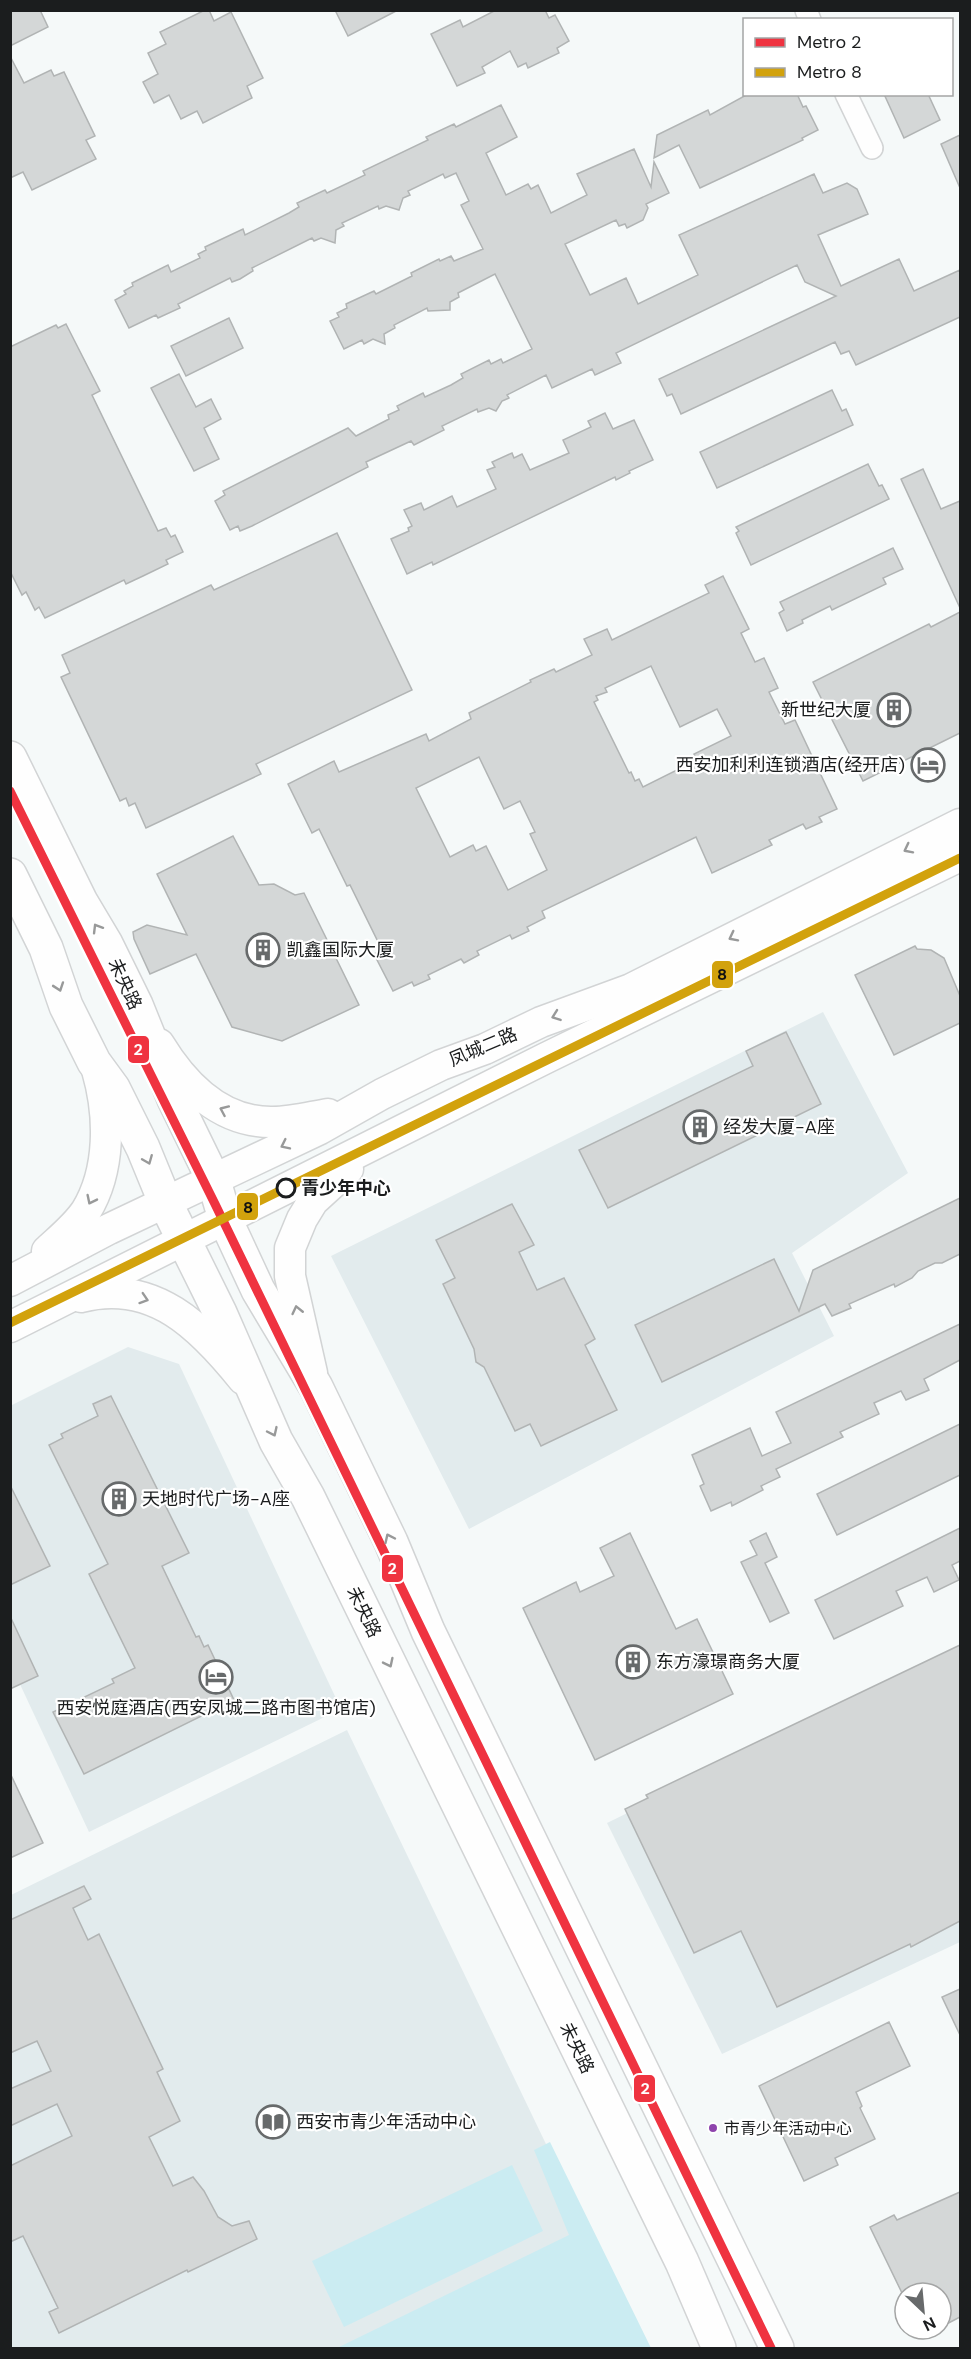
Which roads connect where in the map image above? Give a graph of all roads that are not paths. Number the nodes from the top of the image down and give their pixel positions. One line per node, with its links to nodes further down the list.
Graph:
1 (847, 96): 2 (street)
2 (872, 148)
3 (10, 758): 7 (main road, 未央路, one-way to 3)
4 (960, 824): 9 (main road, 凤城二路, one-way to 9)
5 (960, 856): 10 (main road, 凤城二路)
6 (10, 876): 8 (main road, 未央路, one-way to 8)
7 (136, 1005): 9 (main road, one-way to 7); 11 (main road, 未央路)
8 (94, 1062): 12 (main road, 未央路, one-way to 12); 15 (main road, one-way to 15)
9 (382, 1094): 11 (main road, 凤城二路, one-way to 11)
10 (406, 1128): 13 (main road, 凤城二路); 18 (main road, one-way to 10)
11 (214, 1181): 12 (main road, 凤城二路); 13 (main road, 未央路)
12 (166, 1204): 14 (main road, 未央路); 15 (main road, 凤城二路)
13 (225, 1219): 14 (main road, 凤城二路); 18 (main road, 未央路)
14 (185, 1239): 16 (main road, 凤城二路); 19 (main road, 未央路)
15 (10, 1279)
16 (47, 1309): 17 (main road, 凤城二路); 19 (main road, one-way to 19)
17 (10, 1327)
18 (316, 1387): 21 (main road, 未央路, one-way to 18)
19 (254, 1392): 20 (main road, 未央路, one-way to 20)
20 (719, 2349)
21 (777, 2349)

